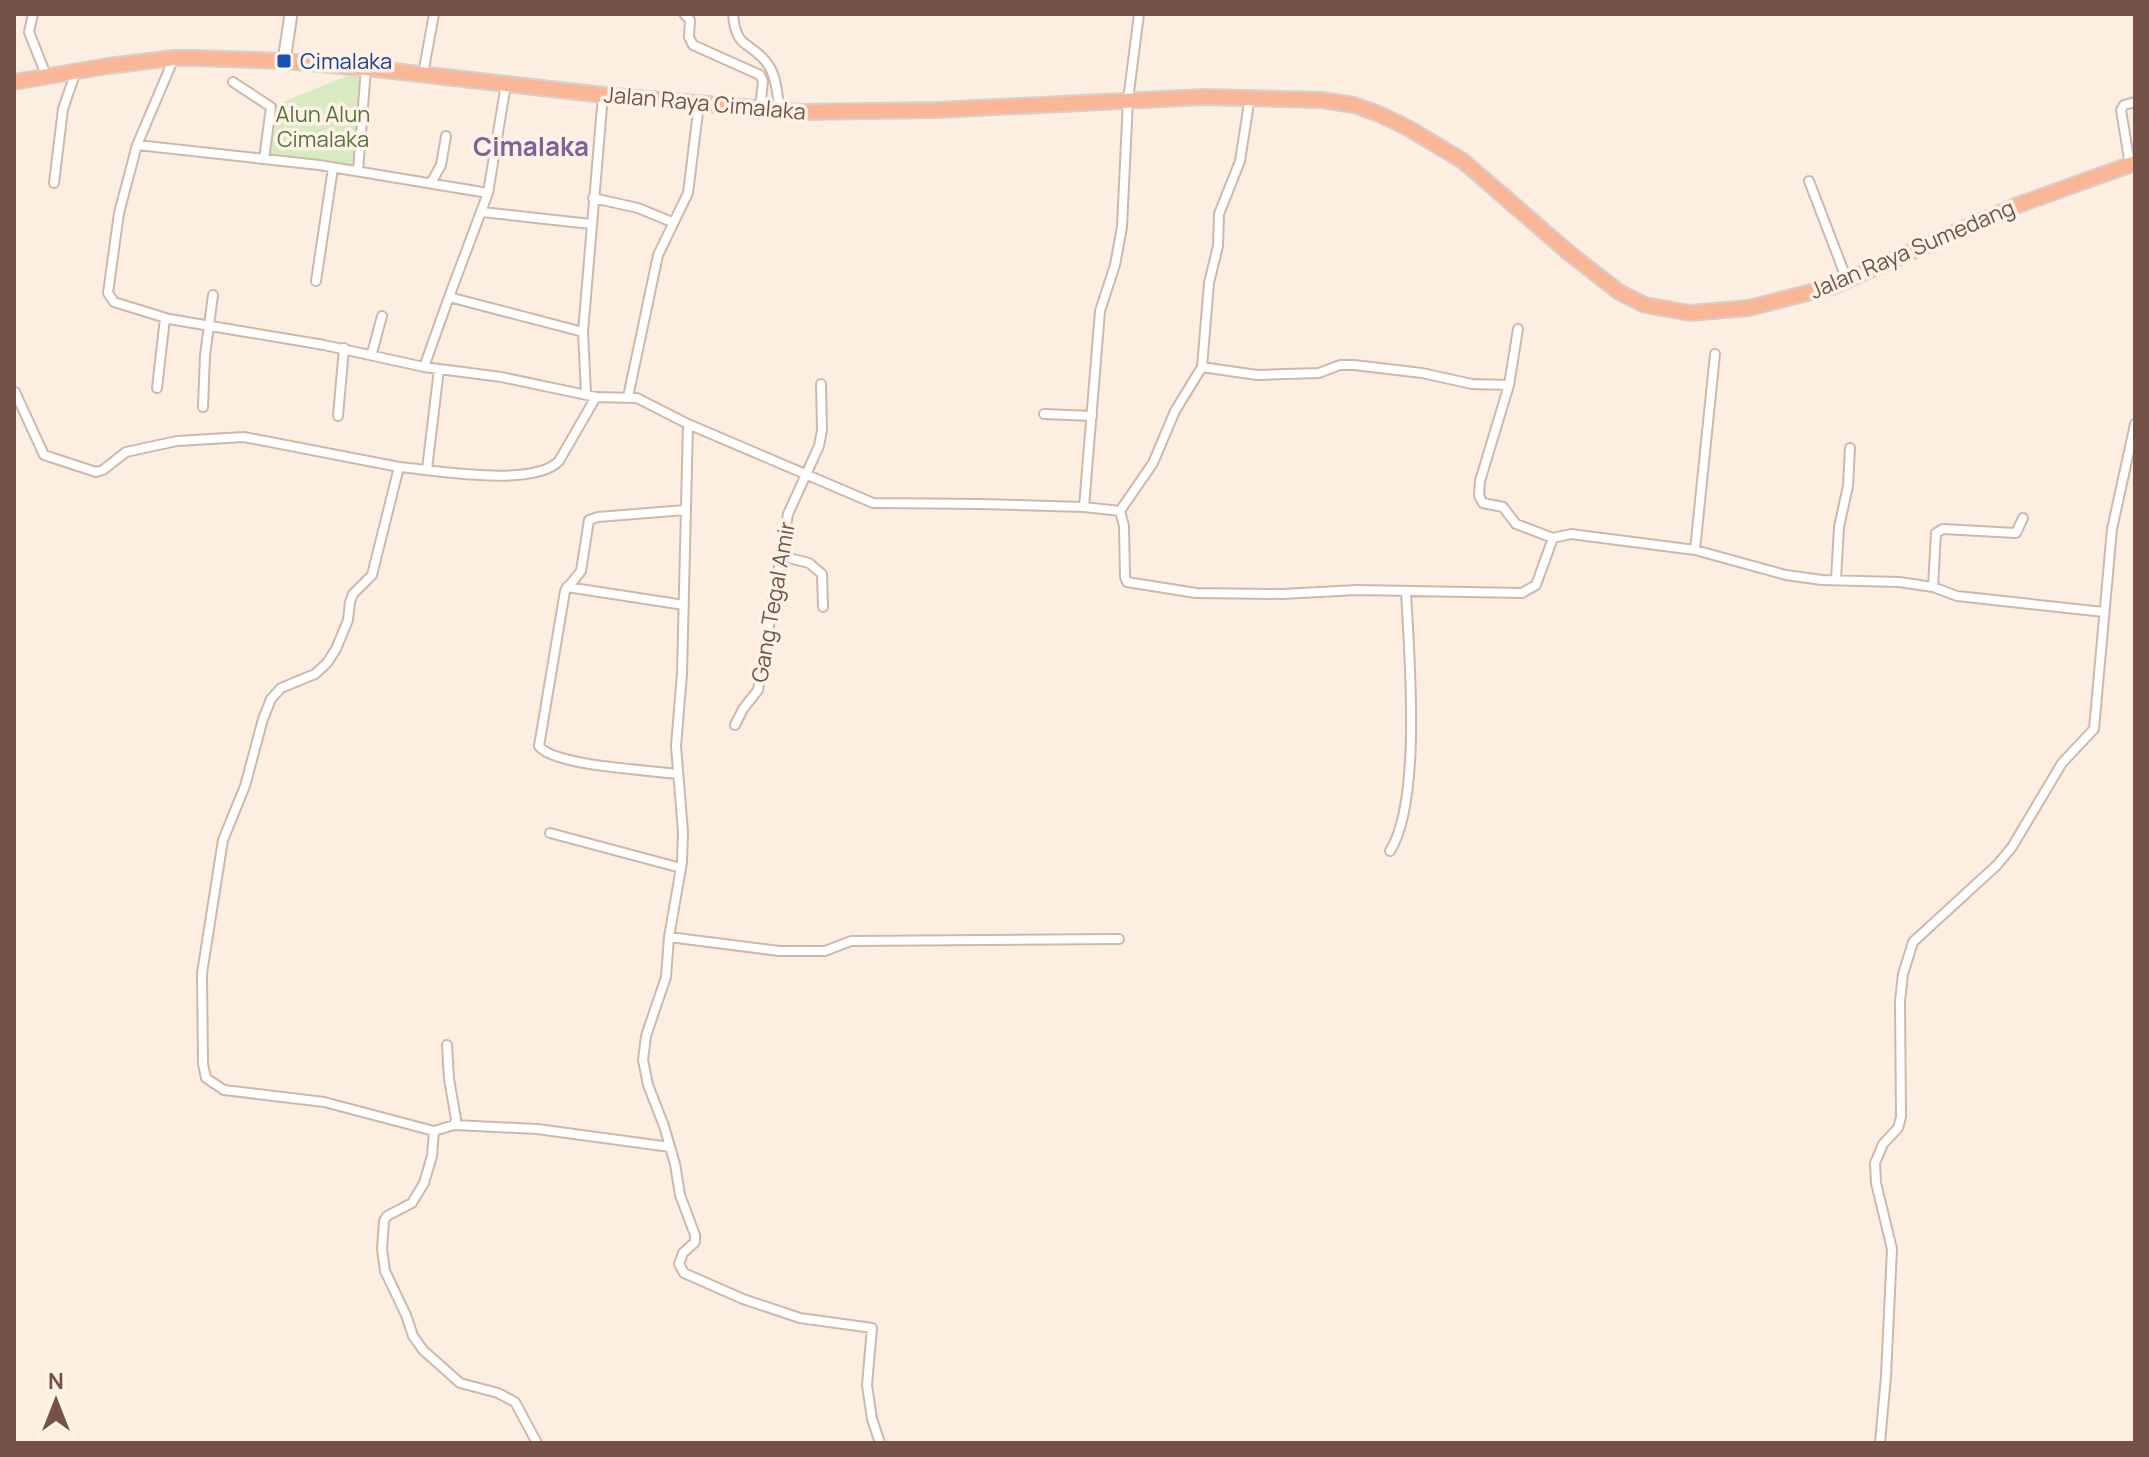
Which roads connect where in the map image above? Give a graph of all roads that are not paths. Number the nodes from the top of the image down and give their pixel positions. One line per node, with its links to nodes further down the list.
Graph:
1 (33, 14): 12 (street)
2 (291, 14): 8 (street)
3 (434, 14): 11 (street)
4 (684, 14): 21 (street)
5 (733, 14): 22 (street)
6 (1139, 14): 18 (street)
7 (174, 58): 8 (highway); 10 (highway); 24 (street)
8 (284, 61): 9 (highway, Jalan Raya Cimalaka)
9 (366, 68): 11 (highway, Jalan Raya Cimalaka); 28 (street)
10 (76, 71): 12 (highway); 30 (street)
11 (423, 74): 15 (highway, Jalan Raya Cimalaka)
12 (46, 75): 13 (highway)
13 (14, 82)
14 (233, 82): 25 (street)
15 (506, 84): 16 (highway, Jalan Raya Cimalaka); 32 (street)
16 (603, 95): 20 (highway, Jalan Raya Cimalaka); 33 (street)
17 (1250, 97): 18 (highway, Jalan Raya Sumedang); 37 (highway, Jalan Raya Sumedang); 50 (street)
18 (1128, 100): 22 (highway, Jalan Raya Cimalaka); 62 (street)
19 (2135, 102): 26 (street)
20 (699, 104): 21 (highway, Jalan Raya Cimalaka); 35 (street)
21 (760, 109): 22 (highway, Jalan Raya Cimalaka)
22 (781, 111)
23 (446, 136): 31 (street)
24 (137, 145): 25 (street); 42 (street)
25 (264, 159): 27 (street)
26 (2133, 164): 37 (highway, Jalan Raya Sumedang)
27 (333, 168): 28 (street); 38 (street)
28 (358, 171): 31 (street)
29 (1809, 181): 37 (street)
30 (54, 183)
31 (431, 183): 32 (street)
32 (488, 193): 34 (street)
33 (593, 198): 35 (street); 36 (street)
34 (482, 212): 36 (street); 40 (street)
35 (672, 222): 58 (street)
36 (591, 224): 45 (street)
37 (1847, 280)
38 (316, 281)
39 (213, 295): 43 (street)
40 (449, 297): 45 (street); 49 (street)
41 (382, 316): 47 (street)
42 (165, 318): 43 (street); 54 (street)
43 (210, 326): 46 (street); 59 (street)
44 (1518, 329): 53 (street)
45 (583, 332): 56 (street)
46 (344, 348): 47 (street); 61 (street)
47 (372, 353): 49 (street)
48 (1715, 354): 74 (street)
49 (424, 367): 51 (street)
50 (1202, 367): 53 (street); 71 (street)
51 (439, 369): 56 (street); 67 (street)
52 (821, 384): 68 (street, Gang Tegal Amir)
53 (1509, 385): 73 (street)
54 (157, 388)
55 (15, 392): 66 (street)
56 (586, 394): 57 (street)
57 (596, 397): 58 (street); 67 (street)
58 (628, 397): 63 (street)
59 (203, 407)
60 (1044, 414): 62 (street)
61 (338, 416)
62 (1092, 416): 69 (street)
63 (688, 424): 68 (street); 70 (street)
64 (2135, 424): 82 (street)
65 (1850, 448): 76 (street)
66 (399, 467): 67 (street); 92 (street)
67 (427, 469)
68 (807, 475): 69 (street); 75 (street, Gang Tegal Amir)
69 (1084, 507): 71 (street)
70 (685, 510): 77 (street); 80 (street)
71 (1120, 511): 79 (street)
72 (2023, 518): 78 (street)
73 (1553, 538): 74 (street); 79 (street)
74 (1695, 550): 76 (street)
75 (781, 556): 81 (street); 83 (street, Gang Tegal Amir)
76 (1836, 579): 78 (street)
77 (567, 587): 80 (street); 84 (street)
78 (1933, 587): 82 (street)
79 (1406, 591): 86 (street)
80 (684, 605): 84 (street)
81 (823, 607)
82 (2104, 612): 96 (street)
83 (735, 725)
84 (677, 774): 87 (street)
85 (550, 833): 87 (street)
86 (1390, 851)
87 (681, 868): 88 (street)
88 (669, 937): 89 (street); 93 (street)
89 (1119, 939)
90 (447, 1045): 91 (street)
91 (454, 1125): 92 (street); 93 (street)
92 (434, 1131): 94 (street)
93 (670, 1147): 95 (street)
94 (537, 1443)
95 (880, 1443)
96 (1880, 1443)

